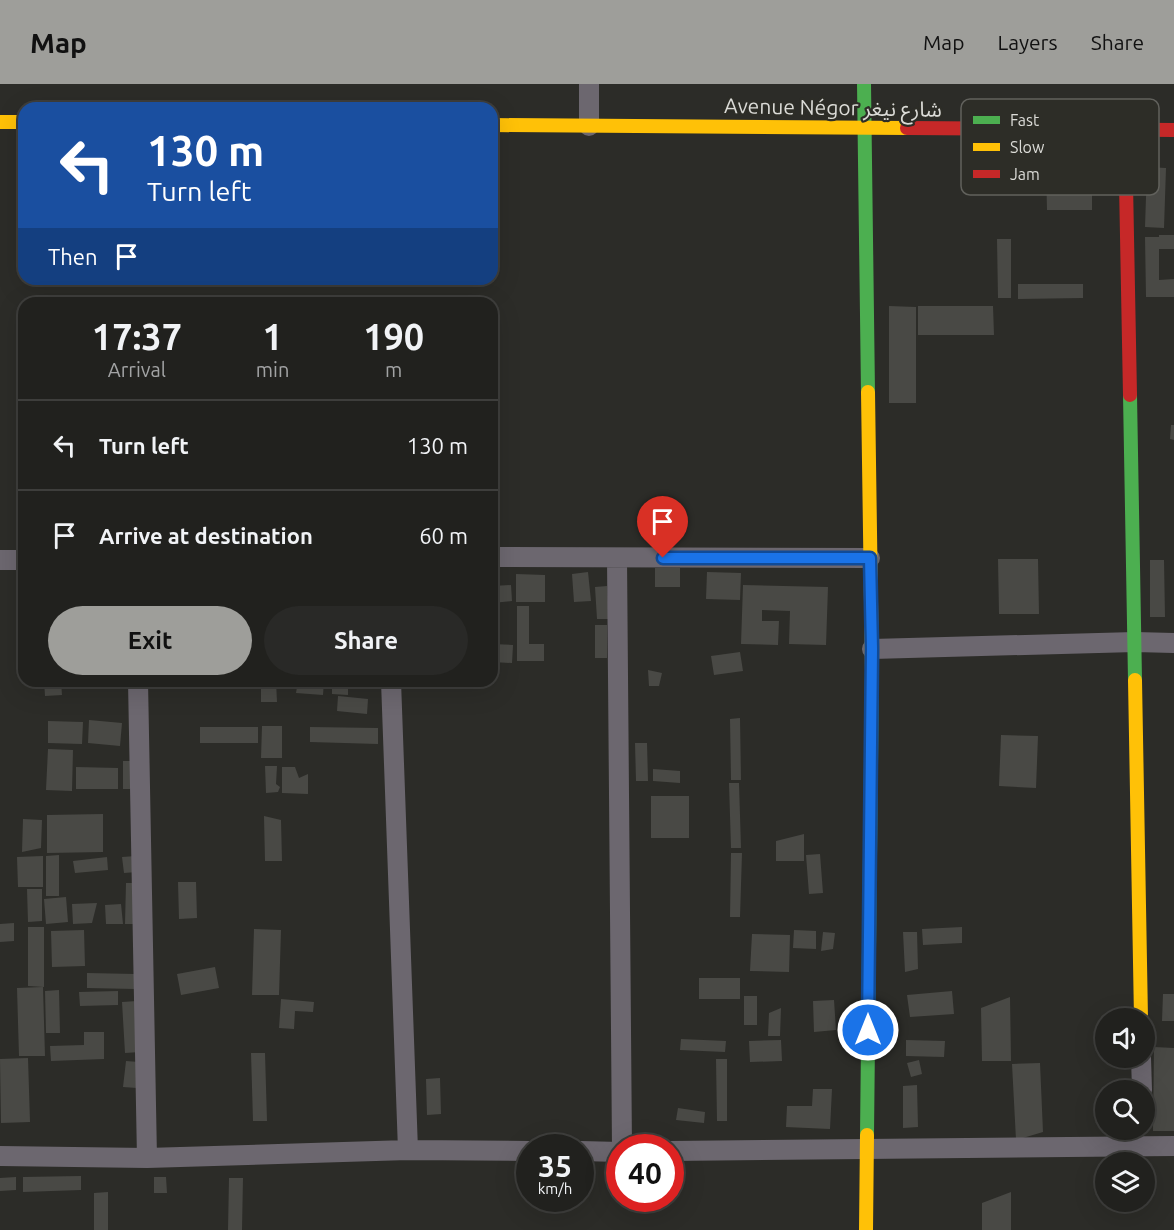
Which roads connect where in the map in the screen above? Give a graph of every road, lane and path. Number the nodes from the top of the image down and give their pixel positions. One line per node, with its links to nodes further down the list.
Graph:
1 (589, 84): 6 (street)
2 (864, 84): 7 (street)
3 (0, 122): 4 (street)
4 (18, 122)
5 (498, 125): 6 (street, Avenue Négor شارع نيغر)
6 (589, 126): 7 (street, Avenue Négor شارع نيغر)
7 (864, 129): 8 (street, Avenue Négor شارع نيغر); 12 (street)
8 (961, 129)
9 (1126, 195): 15 (street)
10 (498, 557): 11 (street)
11 (617, 558): 12 (street); 21 (street)
12 (870, 558): 17 (street)
13 (0, 560): 14 (street)
14 (18, 560)
15 (1135, 642): 16 (street); 17 (street); 20 (street)
16 (1174, 643)
17 (872, 649): 25 (street)
18 (138, 687): 30 (street)
19 (391, 687): 26 (street)
20 (1141, 1008)
21 (622, 1134)
22 (1095, 1140): 25 (street)
23 (1151, 1140): 24 (street)
24 (1174, 1146)
25 (867, 1149): 28 (street); 31 (street)
26 (408, 1150): 27 (street); 30 (street)
27 (516, 1151)
28 (684, 1151)
29 (0, 1156): 30 (street)
30 (147, 1158)
31 (866, 1230)

